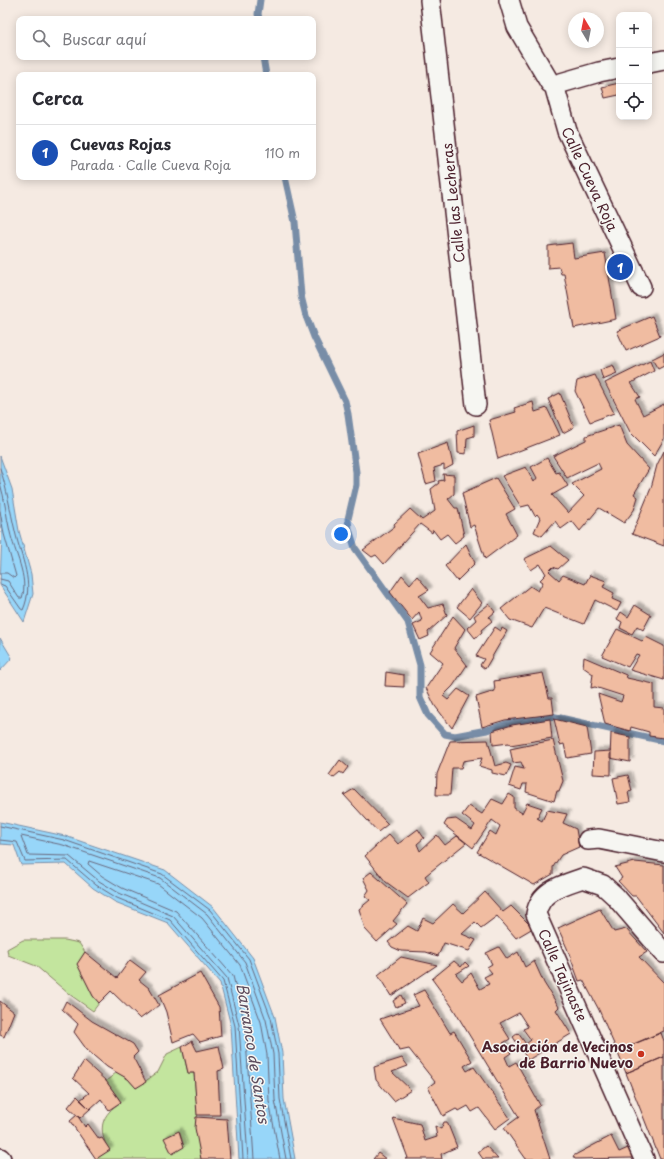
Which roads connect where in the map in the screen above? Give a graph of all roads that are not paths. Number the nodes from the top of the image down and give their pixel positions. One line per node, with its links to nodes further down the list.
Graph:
1 (430, 0): 8 (street, Calle las Lecheras)
2 (509, 0): 6 (street)
3 (664, 60): 4 (street)
4 (652, 62)
5 (616, 69): 6 (street)
6 (554, 85): 7 (street, Calle Cueva Roja)
7 (641, 287)
8 (476, 405)
9 (588, 840): 10 (street)
10 (664, 852)
11 (664, 953): 12 (street, Calle Tajinaste)
12 (644, 1159)

